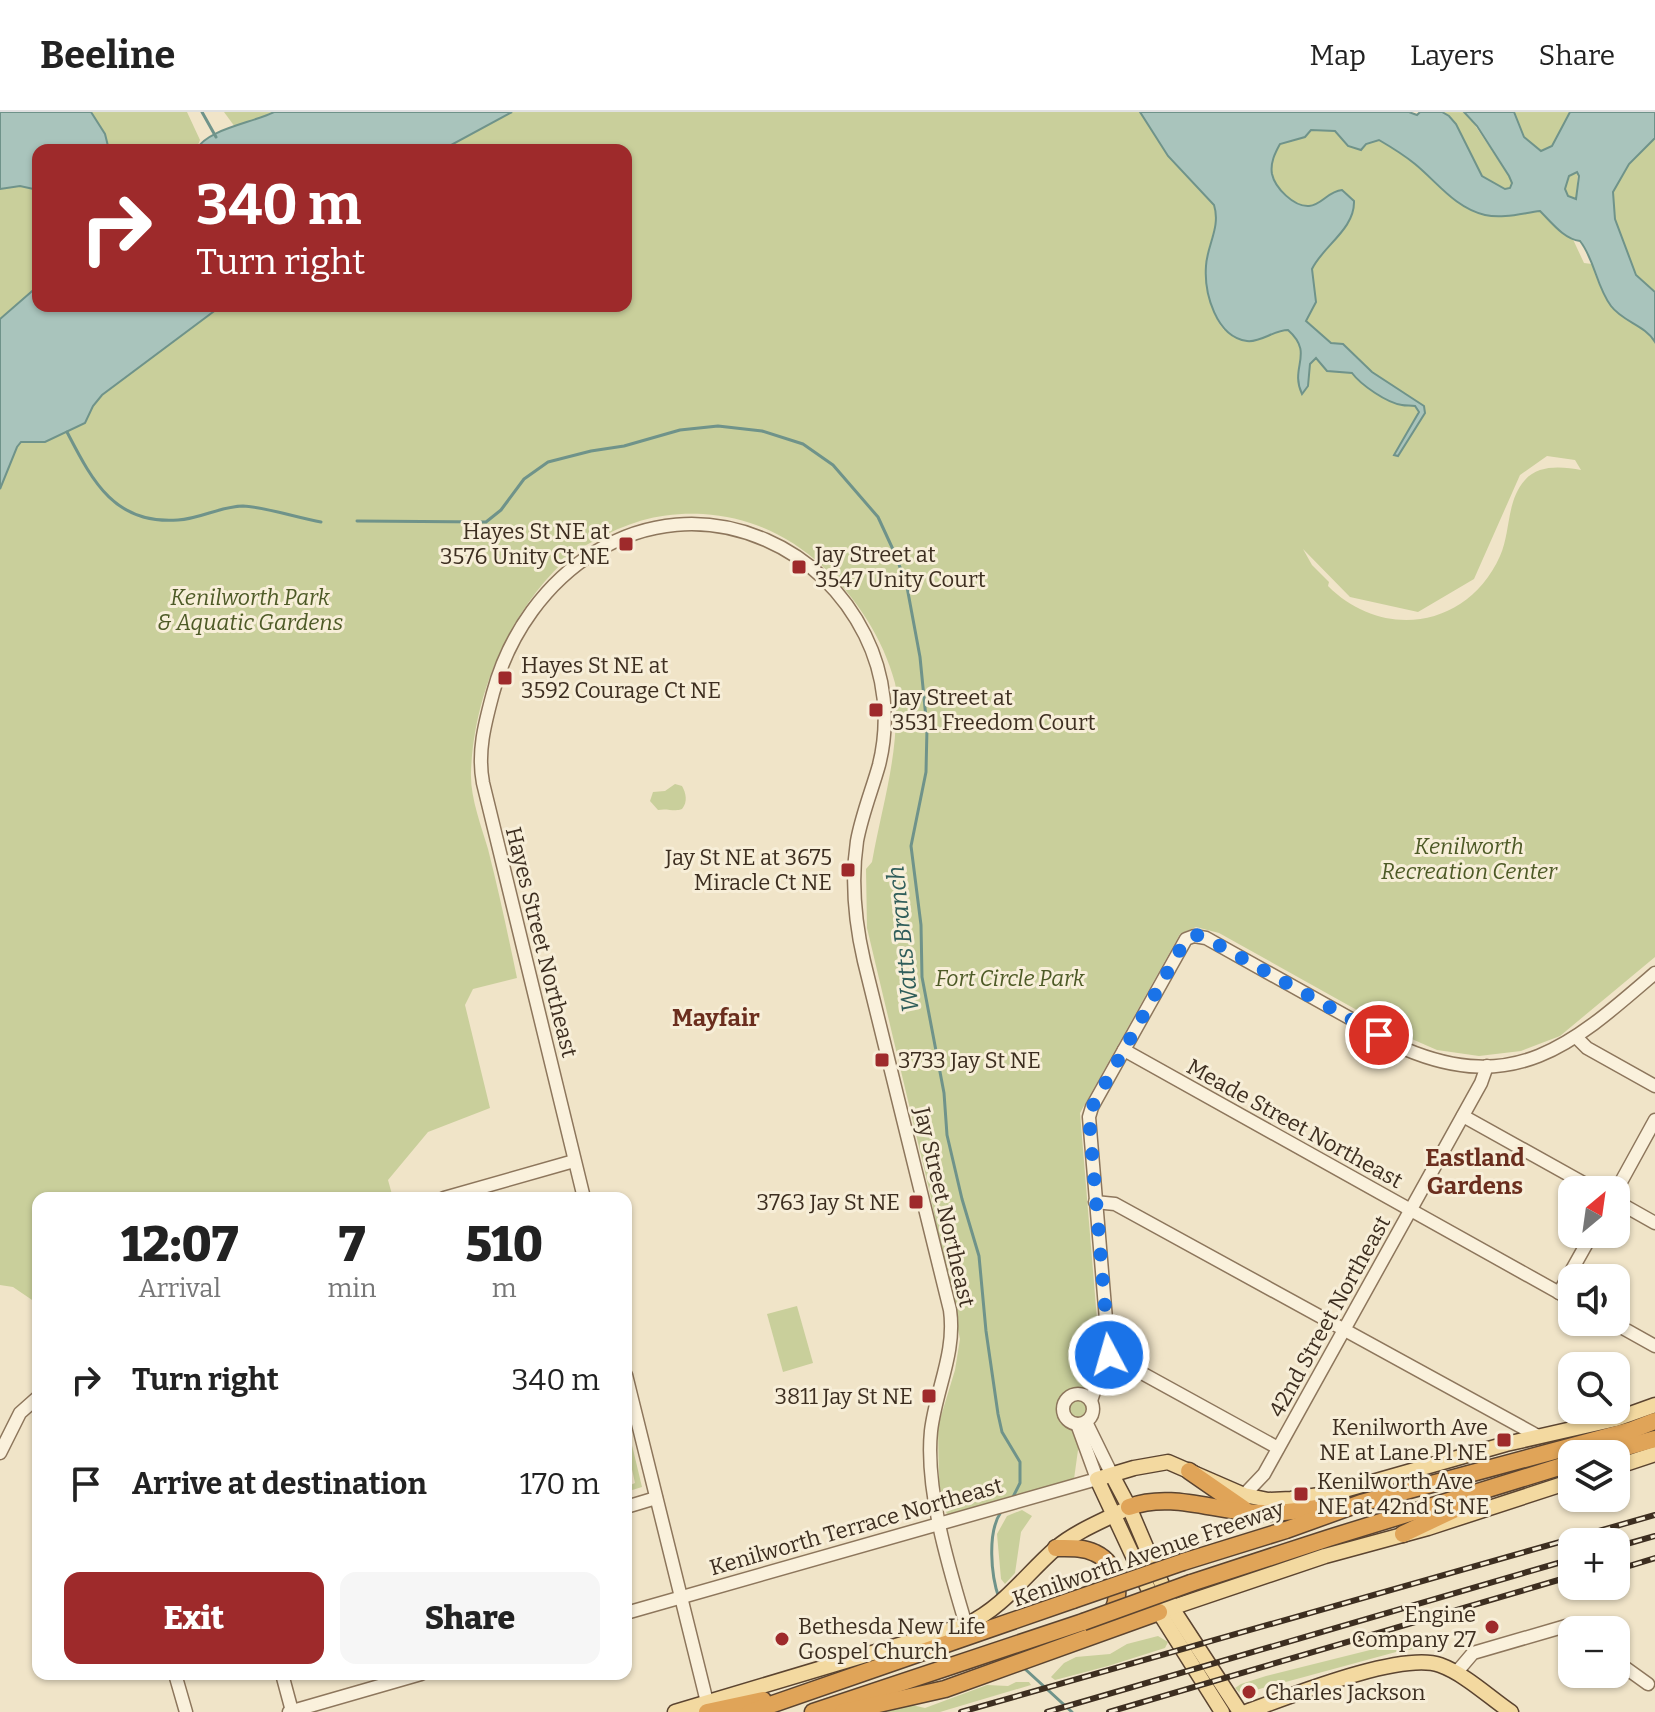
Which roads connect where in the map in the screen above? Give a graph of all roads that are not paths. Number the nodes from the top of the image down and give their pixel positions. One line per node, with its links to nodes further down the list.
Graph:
1 (857, 845): 9 (street, Hayes Street Northeast); 53 (street, Jay Street Northeast)
2 (1655, 973): 3 (street)
3 (1577, 1038): 5 (street); 6 (street)
4 (1124, 1050): 5 (street); 14 (street); 16 (street, Meade Street Northeast)
5 (1487, 1066): 7 (street, 42nd Street Northeast)
6 (1655, 1086)
7 (1463, 1116): 10 (street); 16 (street, 42nd Street Northeast)
8 (1655, 1120): 11 (street)
9 (574, 1161): 12 (street); 13 (street, Hayes Street Northeast)
10 (1571, 1176)
11 (1624, 1176)
12 (481, 1192)
13 (582, 1192)
14 (1095, 1202): 19 (street); 22 (street)
15 (1630, 1209): 17 (street)
16 (1410, 1210): 18 (street, Meade Street Northeast); 19 (street, 42nd Street Northeast)
17 (1655, 1223)
18 (1558, 1292)
19 (1344, 1331): 29 (street); 36 (street, 42nd Street Northeast)
20 (1630, 1332): 21 (street)
21 (1655, 1346)
22 (1109, 1355): 23 (street); 36 (street)
23 (1101, 1370): 24 (street); 26 (street)
24 (1078, 1395): 26 (street); 31 (street)
25 (632, 1400): 47 (street)
26 (1091, 1401): 31 (street)
27 (32, 1402): 37 (street)
28 (1655, 1405): 32 (main road)
29 (1506, 1421): 32 (street); 34 (street)
30 (1655, 1421): 49 (highway, Kenilworth Avenue Freeway)
31 (1081, 1423): 43 (street)
32 (1538, 1436): 34 (main road)
33 (1655, 1439): 35 (highway)
34 (1506, 1444): 48 (main road)
35 (1630, 1446)
36 (1278, 1448): 42 (street, 42nd Street Northeast)
37 (0, 1453)
38 (1655, 1454): 39 (main road)
39 (1630, 1462)
40 (1558, 1468): 45 (highway, Kenilworth Avenue Freeway)
41 (1189, 1471): 43 (main road); 46 (main road); 52 (highway)
42 (1264, 1474): 46 (street, 42nd Street Northeast); 48 (street)
43 (1105, 1477): 51 (main road); 53 (street, Kenilworth Terrace Northeast)
44 (1558, 1486): 54 (main road)
45 (1499, 1487): 54 (highway); 61 (highway, Kenilworth Avenue Freeway, bridge)
46 (1244, 1495): 48 (main road)
47 (656, 1498): 50 (street); 56 (street)
48 (1281, 1500)
49 (1361, 1503): 52 (highway); 59 (highway, Kenilworth Avenue Freeway, bridge)
50 (632, 1505)
51 (1122, 1511): 52 (highway); 55 (main road); 57 (main road)
52 (1249, 1512)
53 (940, 1523): 56 (street, Kenilworth Terrace Northeast); 60 (street, Jay Street Northeast)
54 (1403, 1534): 57 (main road)
55 (1056, 1548): 59 (main road); 61 (highway)
56 (679, 1598): 58 (street, Kenilworth Terrace Northeast); 71 (street)
57 (1166, 1610): 61 (highway); 78 (main road); 79 (main road)
58 (632, 1611)
59 (988, 1622): 60 (main road); 70 (highway, Kenilworth Avenue Freeway)
60 (966, 1625): 71 (main road)
61 (1089, 1627): 63 (highway, Kenilworth Avenue Freeway)
62 (1558, 1628): 65 (street)
63 (1003, 1659): 76 (highway); 77 (highway)
64 (1630, 1671): 69 (street)
65 (1456, 1673): 79 (main road); 80 (main road)
66 (177, 1680): 72 (street)
67 (283, 1680): 73 (street)
68 (384, 1680): 73 (street)
69 (1648, 1684)
70 (812, 1691): 71 (highway); 75 (highway, Kenilworth Avenue Freeway)
71 (707, 1707): 74 (main road)
72 (186, 1712)
73 (291, 1712)
74 (675, 1712)
75 (750, 1712)
76 (813, 1712)
77 (843, 1712)
78 (1222, 1712)
79 (1243, 1712)
80 (1511, 1712)

